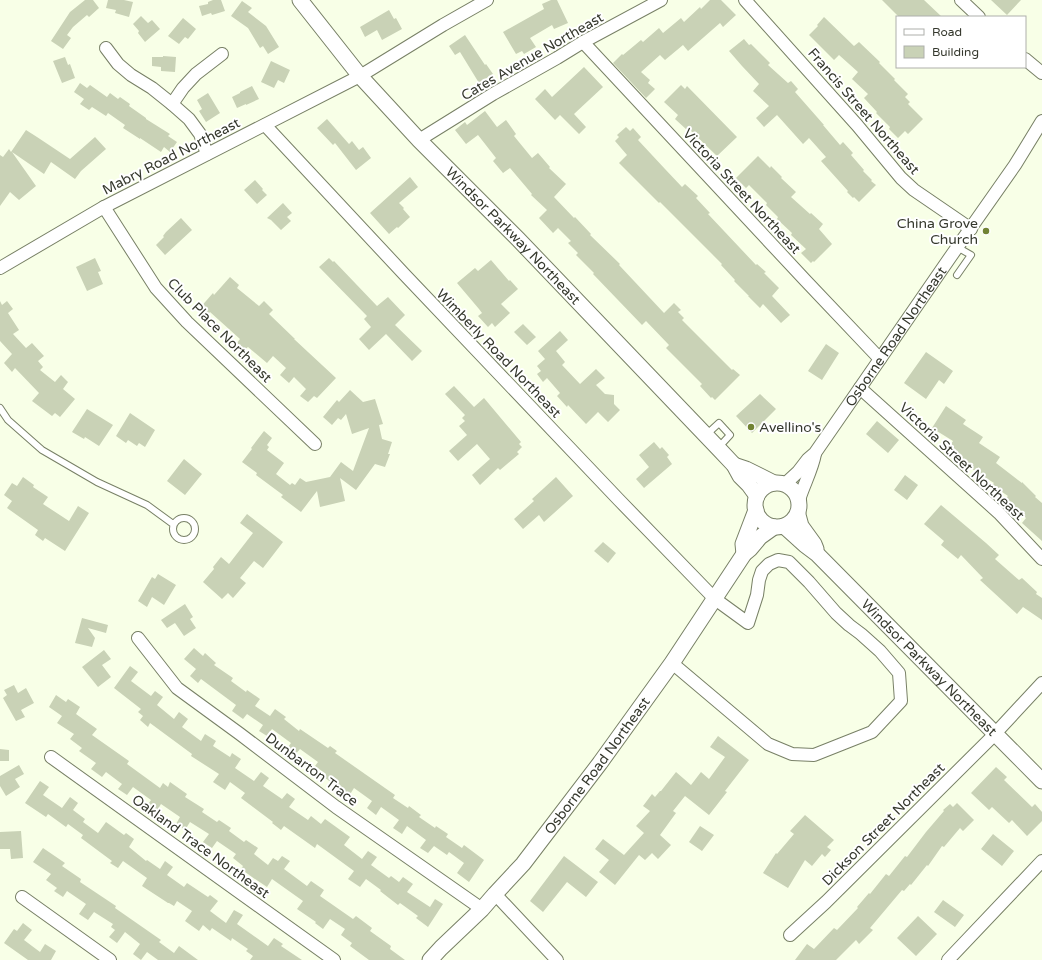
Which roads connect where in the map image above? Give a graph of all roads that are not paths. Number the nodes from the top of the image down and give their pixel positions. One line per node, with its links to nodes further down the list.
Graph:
1 (300, 0): 12 (street, Windsor Parkway Northeast)
2 (487, 0): 12 (street, Mabry Road Northeast)
3 (661, 0): 7 (street, Cates Avenue Northeast)
4 (745, 0): 19 (street, Francis Street Northeast)
5 (961, 0): 6 (street)
6 (979, 16)
7 (583, 42): 16 (street, Cates Avenue Northeast); 23 (street, Victoria Street Northeast)
8 (106, 48): 13 (street)
9 (222, 54): 13 (street)
10 (1026, 60): 11 (street)
11 (1042, 73)
12 (360, 76): 15 (street, Mabry Road Northeast); 16 (street, Windsor Parkway Northeast)
13 (172, 104): 17 (street)
14 (1042, 121): 19 (street, Osborne Road Northeast)
15 (265, 125): 17 (street, Mabry Road Northeast); 37 (street, Wimberly Road Northeast)
16 (419, 140): 28 (street, Windsor Parkway Northeast)
17 (208, 154): 18 (street, Mabry Road Northeast)
18 (104, 208): 21 (street, Mabry Road Northeast); 26 (street, Club Place Northeast)
19 (970, 229): 20 (street, Osborne Road Northeast)
20 (957, 247): 22 (lane); 23 (street, Osborne Road Northeast)
21 (0, 268)
22 (957, 275)
23 (880, 359): 24 (street, Osborne Road Northeast)
24 (860, 388): 27 (street, Osborne Road Northeast); 36 (street, Victoria Street Northeast)
25 (0, 408): 32 (lane)
26 (315, 444)
27 (815, 452): 29 (street, Osborne Road Northeast); 31 (street, Osborne Road Northeast)
28 (734, 465): 29 (street, Windsor Parkway Northeast); 30 (street, Windsor Parkway Northeast)
29 (780, 484): 30 (street); 31 (street)
30 (756, 503): 33 (street); 34 (street, Osborne Road Northeast)
31 (799, 508): 33 (street); 35 (street, Windsor Parkway Northeast)
32 (173, 524)
33 (779, 527): 34 (street, Osborne Road Northeast); 35 (street, Windsor Parkway Northeast)
34 (744, 554): 37 (street, Osborne Road Northeast)
35 (817, 554): 41 (street, Windsor Parkway Northeast)
36 (1042, 558)
37 (715, 599): 39 (street, Osborne Road Northeast); 39 (street, Wimberly Road Northeast)
38 (138, 638): 47 (street, Dunbarton Trace)
39 (672, 663): 45 (street, Osborne Road Northeast)
40 (1042, 683): 41 (street, Dickson Street Northeast)
41 (995, 734): 43 (street, Windsor Parkway Northeast); 48 (street, Dickson Street Northeast)
42 (51, 757): 50 (street, Oakland Trace Northeast)
43 (1042, 781)
44 (1042, 861): 53 (street)
45 (495, 894): 47 (street, Osborne Road Northeast); 52 (street)
46 (22, 897): 49 (street)
47 (482, 909): 51 (street, Osborne Road Northeast)
48 (790, 934)
49 (110, 960)
50 (334, 960)
51 (430, 960)
52 (557, 960)
53 (948, 960)

